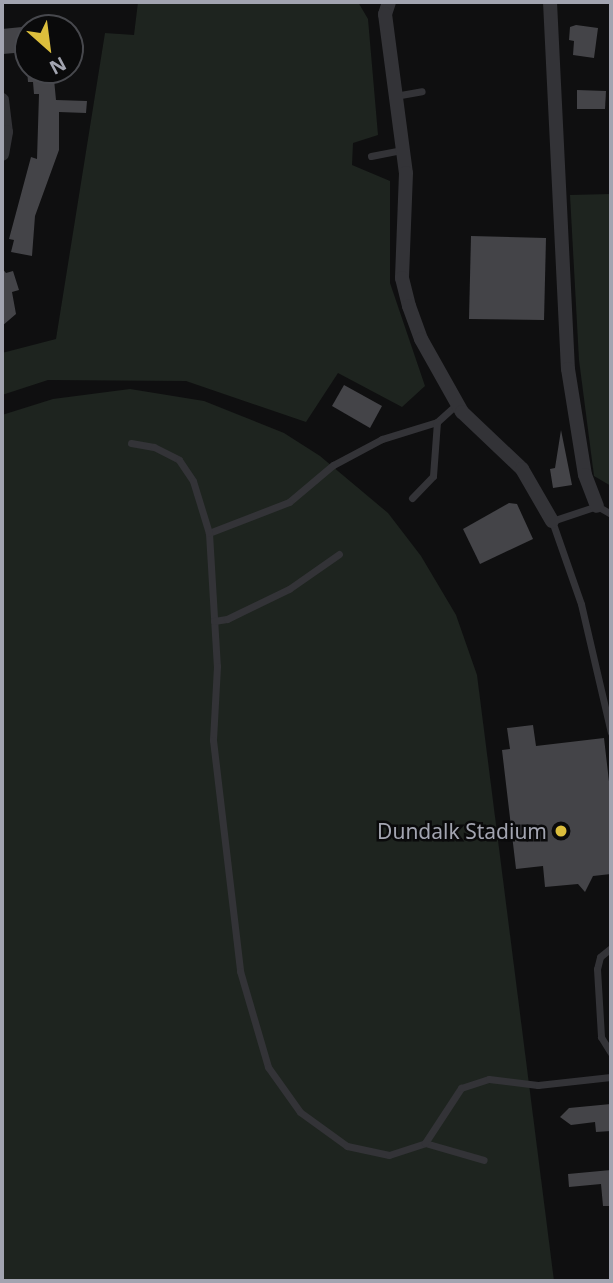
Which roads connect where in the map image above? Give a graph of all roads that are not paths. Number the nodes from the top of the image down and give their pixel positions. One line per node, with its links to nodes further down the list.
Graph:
1 (550, 2): 13 (street)
2 (384, 6): 4 (street)
3 (422, 91): 4 (lane)
4 (394, 96): 7 (street)
5 (2, 100): 6 (street)
6 (2, 147)
7 (402, 150): 8 (lane); 9 (street)
8 (370, 156)
9 (457, 404): 10 (lane); 15 (street)
10 (438, 422): 12 (lane); 16 (lane)
11 (131, 443): 16 (lane)
12 (412, 498)
13 (597, 506): 14 (lane); 15 (lane)
14 (611, 514)
15 (552, 521): 19 (lane)
16 (209, 533): 18 (lane)
17 (339, 554): 18 (lane)
18 (214, 621): 23 (lane)
19 (611, 733)
20 (611, 948): 21 (lane)
21 (611, 1053)
22 (611, 1077): 23 (lane)
23 (425, 1143): 24 (lane)
24 (484, 1160)

